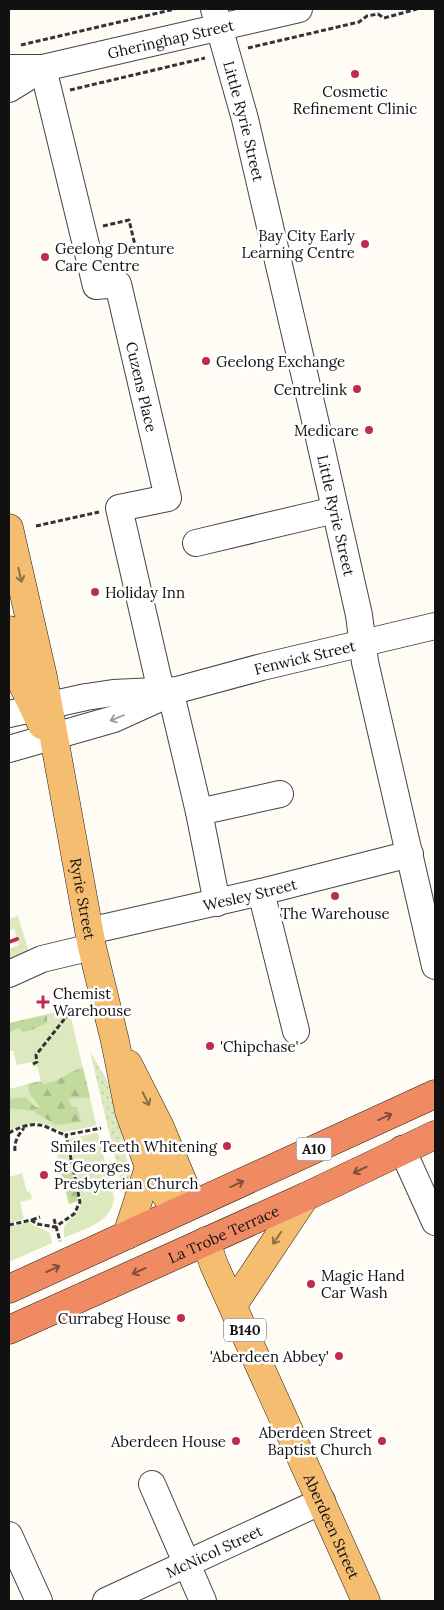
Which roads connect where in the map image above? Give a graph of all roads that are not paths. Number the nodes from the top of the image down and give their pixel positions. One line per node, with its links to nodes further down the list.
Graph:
1 (299, 9): 2 (street, Gheringhap Street)
2 (216, 18): 3 (street, Gheringhap Street); 5 (street, Little Ryrie Street)
3 (43, 68): 4 (street, Gheringhap Street); 11 (street, Cuzens Place)
4 (11, 73)
5 (334, 510): 7 (street); 10 (street, Little Ryrie Street)
6 (9, 528): 12 (main road, Ryrie Street, one-way to 12)
7 (196, 543)
8 (435, 626): 10 (street, Fenwick Street)
9 (9, 630): 12 (main road, Ryrie Street)
10 (363, 643): 11 (street, Fenwick Street); 17 (street, Little Ryrie Street)
11 (170, 692): 12 (street, Fenwick Street); 13 (street, Fenwick Street, one-way to 13); 16 (street)
12 (30, 709): 13 (main road, Ryrie Street)
13 (53, 744): 14 (street, Fenwick Street); 20 (main road, Ryrie Street)
14 (9, 749)
15 (280, 794): 16 (street)
16 (199, 812): 19 (street)
17 (410, 854): 18 (street, Wesley Street); 21 (street, Little Ryrie Street)
18 (261, 892): 19 (street, Wesley Street); 23 (street)
19 (216, 902): 20 (street, Wesley Street)
20 (91, 939): 22 (street, Wesley Street); 24 (main road, Ryrie Street)
21 (435, 966)
22 (9, 974)
23 (296, 1031)
24 (115, 1041): 28 (main road, Ryrie Street); 30 (main road, Ryrie Street, one-way to 30)
25 (435, 1094): 30 (highway, A10, one-way to 25)
26 (435, 1134): 27 (highway, La Trobe Terrace / A10)
27 (402, 1149): 29 (highway, La Trobe Terrace / A10, one-way to 29); 31 (street)
28 (149, 1167): 30 (main road, Ryrie Street); 32 (main road)
29 (305, 1197): 33 (highway, La Trobe Terrace / A10); 35 (main road, one-way to 35)
30 (184, 1208): 32 (highway, A10); 33 (highway, B140)
31 (435, 1222)
32 (127, 1235): 34 (highway, A10, one-way to 32)
33 (206, 1248): 35 (main road, Aberdeen Street / B140); 36 (highway, La Trobe Terrace / A10, one-way to 36)
34 (9, 1289)
35 (234, 1305): 38 (main road, Aberdeen Street / B140)
36 (9, 1330)
37 (152, 1484): 40 (street)
38 (322, 1501): 40 (street, McNicol Street); 44 (main road, Aberdeen Street / B140)
39 (9, 1535): 41 (street)
40 (187, 1564): 42 (street, McNicol Street); 43 (street)
41 (39, 1601)
42 (106, 1601)
43 (203, 1601)
44 (366, 1601)

